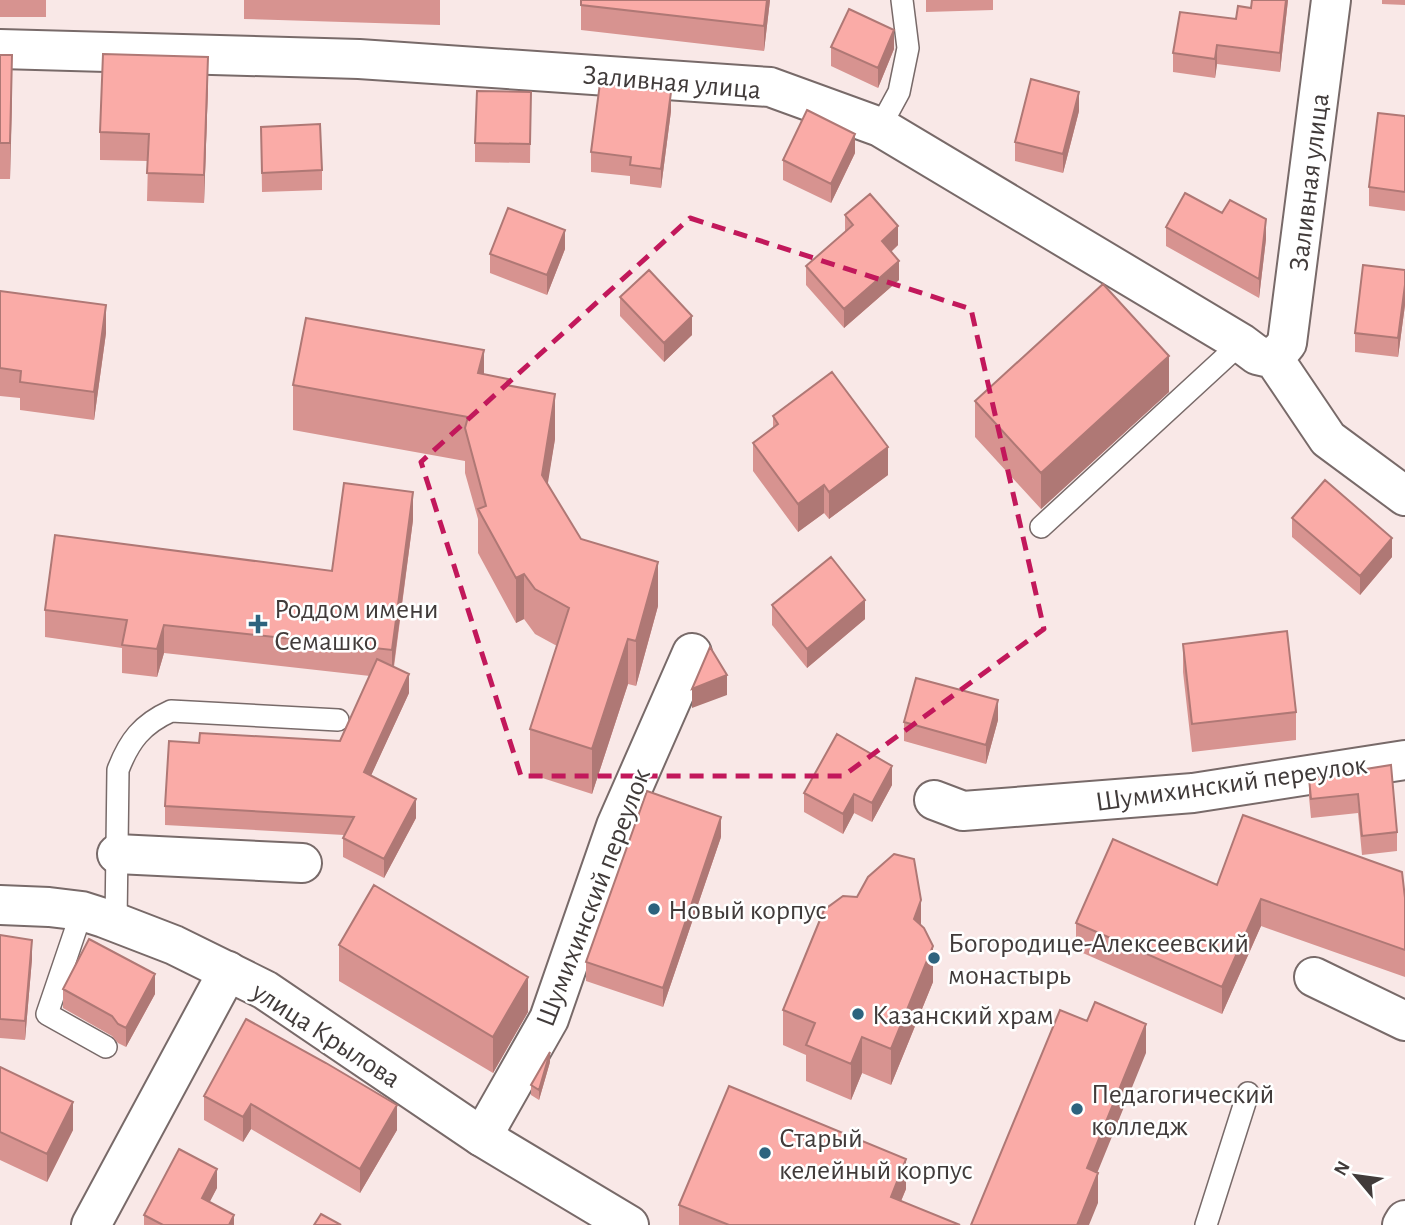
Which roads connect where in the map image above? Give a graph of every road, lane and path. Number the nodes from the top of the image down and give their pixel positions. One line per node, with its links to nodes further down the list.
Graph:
1 (902, 0): 4 (lane)
2 (1331, 0): 5 (street, Заливная улица)
3 (0, 49): 4 (street, Заливная улица)
4 (880, 127): 5 (street, Заливная улица)
5 (1257, 351): 6 (street, Заливная улица); 7 (lane)
6 (1405, 496)
7 (1041, 527)
8 (692, 653): 21 (street, Шумихинский переулок)
9 (338, 720): 12 (lane)
10 (1405, 760): 11 (street, Шумихинский переулок)
11 (933, 800)
12 (117, 854): 13 (street); 15 (lane)
13 (302, 863)
14 (0, 905): 15 (street, улица Крылова)
15 (99, 917): 16 (street, улица Крылова); 19 (lane)
16 (228, 971): 21 (street, улица Крылова); 23 (street)
17 (1314, 977): 18 (street)
18 (1405, 1021)
19 (106, 1046)
20 (1248, 1093): 25 (lane)
21 (482, 1137): 24 (street, улица Крылова)
22 (1405, 1220): 26 (street)
23 (91, 1225)
24 (629, 1225)
25 (1206, 1225)
26 (1402, 1225)

